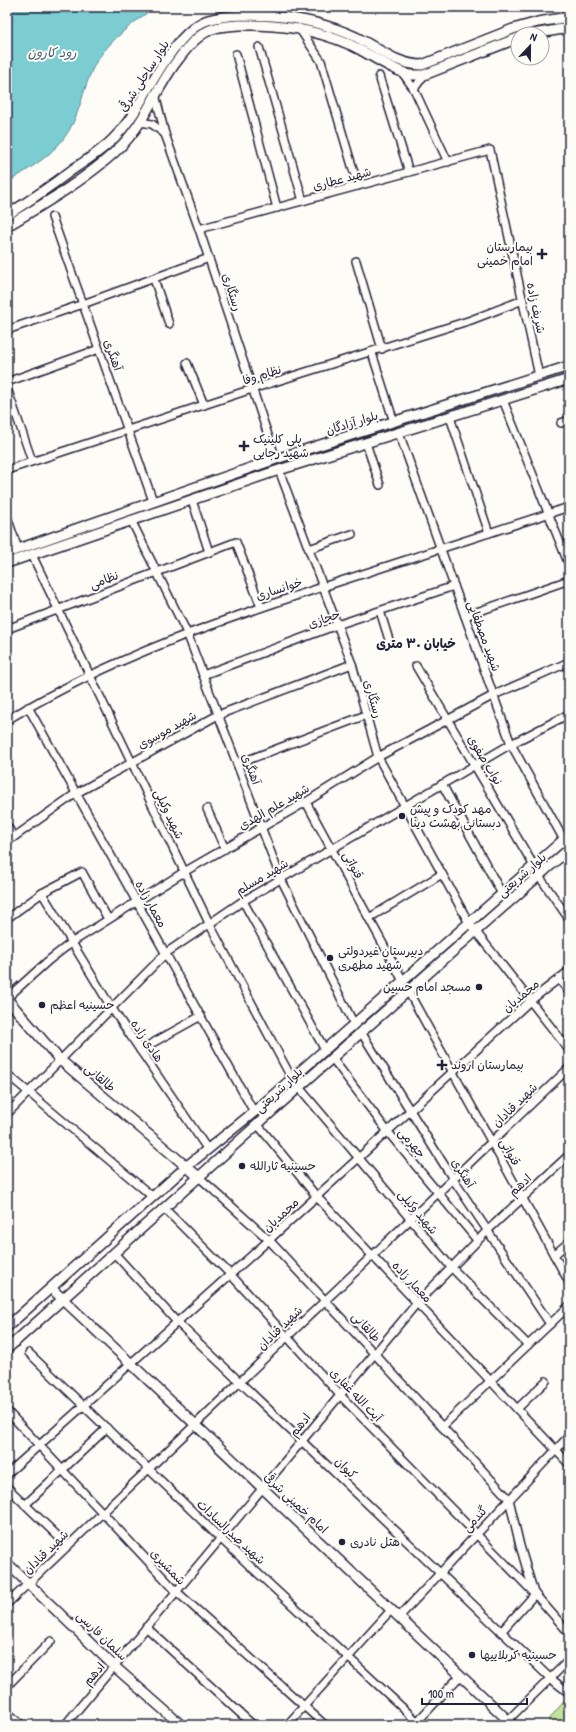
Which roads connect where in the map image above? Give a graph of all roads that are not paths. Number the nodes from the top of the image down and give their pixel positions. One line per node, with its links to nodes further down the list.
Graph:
1 (569, 17): 21 (main road, بلوار ساحلی شرقی)
2 (299, 28): 8 (main road, بلوار ساحلی شرقی); 12 (main road, بلوار ساحلی شرقی); 18 (street)
3 (569, 28): 4 (main road)
4 (550, 31)
5 (510, 41): 9 (main road, بلوار ساحلی شرقی)
6 (259, 47): 19 (street)
7 (236, 54): 20 (street)
8 (402, 72): 9 (main road, بلوار ساحلی شرقی); 11 (street)
9 (424, 75): 11 (street)
10 (379, 76): 17 (street)
11 (414, 89): 16 (street)
12 (155, 94): 13 (main road, بلوار ساحلی شرقی); 14 (street, رستگاری)
13 (140, 122): 14 (street); 23 (main road, بلوار ساحلی شرقی)
14 (165, 134): 24 (street, رستگاری)
15 (490, 150): 16 (street, شهید عطاری); 28 (street, شریف زاده)
16 (448, 162): 17 (street, شهید عطاری)
17 (408, 172): 18 (street, شهید عطاری)
18 (358, 186): 19 (street, شهید عطاری)
19 (303, 201): 20 (street, شهید عطاری)
20 (277, 208): 24 (street, شهید عطاری)
21 (7, 215)
22 (52, 217): 29 (street, آهنگری)
23 (7, 226)
24 (199, 229): 25 (street, رستگاری)
25 (209, 258): 27 (street); 41 (street, رستگاری)
26 (356, 261): 33 (street)
27 (154, 279): 29 (street); 30 (street)
28 (523, 300): 33 (street, نظام وفا); 37 (street, شریف زاده)
29 (83, 304): 31 (street); 32 (street, آهنگری)
30 (169, 324)
31 (7, 330)
32 (99, 349): 39 (street); 50 (street, آهنگری)
33 (382, 349): 34 (street, نظام وفا)
34 (372, 353): 41 (street, نظام وفا); 47 (street)
35 (187, 363): 43 (street)
36 (569, 366): 37 (main road, بلوار آزادگان)
37 (539, 376): 44 (main road, بلوار آزادگان)
38 (569, 379): 42 (main road, بلوار آزادگان)
39 (7, 382)
40 (7, 388): 54 (street)
41 (252, 389): 43 (street, نظام وفا); 53 (street, رستگاری)
42 (503, 400): 45 (main road, بلوار آزادگان); 61 (street)
43 (204, 405): 50 (street, نظام وفا)
44 (422, 413): 47 (main road, بلوار آزادگان); 49 (main road)
45 (450, 417): 49 (main road, بلوار آزادگان); 64 (street)
46 (569, 420): 48 (street)
47 (394, 422): 53 (main road, بلوار آزادگان)
48 (561, 423)
49 (426, 424): 51 (main road, بلوار آزادگان)
50 (128, 430): 54 (street, نظام وفا); 58 (street, آهنگری)
51 (399, 433): 52 (main road, بلوار آزادگان); 68 (street, شهید مصطفایی)
52 (366, 443): 56 (main road, بلوار آزادگان); 57 (street)
53 (276, 459): 58 (main road, بلوار آزادگان)
54 (32, 461): 55 (street, نظام وفا)
55 (7, 470)
56 (279, 470): 59 (main road, بلوار آزادگان); 67 (street, رستگاری)
57 (380, 485)
58 (153, 500): 66 (main road, بلوار آزادگان)
59 (192, 500): 63 (main road, بلوار آزادگان); 69 (street)
60 (569, 507): 61 (street, خوانساری)
61 (548, 514): 64 (street, خوانساری); 73 (street)
62 (7, 517): 66 (street)
63 (132, 520): 71 (main road, بلوار آزادگان); 74 (street, آهنگری)
64 (489, 533): 68 (street, خوانساری)
65 (352, 534): 67 (street)
66 (18, 549): 70 (main road, بلوار آزادگان)
67 (309, 549): 76 (street, رستگاری)
68 (441, 549): 76 (street, خوانساری); 77 (street, شهید مصطفایی)
69 (209, 552): 74 (street, نظامی); 78 (street, نظامی)
70 (7, 553)
71 (32, 555): 72 (main road, بلوار آزادگان); 79 (street, شهید وکیلی)
72 (7, 563)
73 (569, 565)
74 (156, 571): 79 (street, نظامی); 84 (street, آهنگری)
75 (569, 580): 81 (street)
76 (323, 586): 78 (street, خوانساری); 82 (street, رستگاری)
77 (454, 586): 80 (street, حجازی); 81 (street, شهید مصطفایی)
78 (261, 606): 84 (street, خوانساری)
79 (58, 609): 83 (street, نظامی); 90 (street, شهید وکیلی)
80 (380, 611): 82 (street, حجازی); 85 (street)
81 (465, 616): 91 (street, شهید مصطفایی)
82 (337, 625): 87 (street, رستگاری); 89 (street, حجازی)
83 (7, 629)
84 (187, 633): 89 (street, آهنگری); 90 (street, خوانساری)
85 (390, 643)
86 (569, 662): 91 (street, شهید علم الهدی)
87 (352, 664): 94 (street, شهید موسوی); 95 (street, رستگاری)
88 (416, 666): 97 (street, نواب صفوی)
89 (203, 675): 94 (street, آهنگری)
90 (90, 676): 92 (street, خوانساری); 100 (street, شهید وکیلی)
91 (494, 696): 97 (street, شهید علم الهدی); 98 (street, شهید مصطفایی)
92 (28, 707): 96 (street, خوانساری); 104 (street, معمار زاده)
93 (569, 714): 98 (street, شهید مسلم)
94 (218, 715): 100 (street, شهید موسوی); 101 (street, آهنگری)
95 (366, 715): 99 (street, رستگاری); 101 (street)
96 (7, 720)
97 (448, 721): 99 (street, شهید علم الهدی); 102 (street, نواب صفوی)
98 (511, 744): 102 (street, شهید مسلم); 111 (street, شهید مصطفایی)
99 (378, 757): 105 (street, شهید علم الهدی); 106 (street, رستگاری)
100 (132, 762): 104 (street, شهید موسوی); 117 (street, شهید وکیلی)
101 (237, 764): 109 (street, آهنگری)
102 (474, 765): 103 (street, شهید مسلم); 116 (street, نواب صفوی)
103 (442, 784): 106 (street, شهید مسلم); 122 (street)
104 (75, 794): 110 (street, شهید موسوی); 123 (street, معمار زاده)
105 (306, 802): 109 (street, شهید علم الهدی); 114 (street, قنواتی)
106 (404, 806): 114 (street, شهید مسلم); 118 (street, رستگاری)
107 (207, 809): 113 (street)
108 (7, 826): 110 (street)
109 (262, 828): 113 (street, شهید علم الهدی); 120 (street, آهنگری)
110 (14, 837): 112 (street, شهید موسوی)
111 (566, 838): 116 (main road, بلوار شریعتی)
112 (7, 842)
113 (225, 849): 117 (street, شهید علم الهدی)
114 (332, 849): 120 (street, شهید مسلم); 126 (street, قنواتی)
115 (569, 849): 119 (main road, بلوار شریعتی)
116 (534, 866): 122 (main road, بلوار شریعتی)
117 (184, 872): 123 (street, شهید علم الهدی); 129 (street, شهید وکیلی)
118 (442, 874): 126 (street); 130 (street, رستگاری)
119 (539, 876): 128 (street); 131 (main road, بلوار شریعتی)
120 (281, 879): 124 (street, شهید مسلم); 143 (street, آهنگری)
121 (42, 893): 125 (street); 127 (street); 132 (street, هادی زاده)
122 (502, 894): 130 (main road, بلوار شریعتی)
123 (137, 901): 127 (street, شهید علم الهدی); 133 (street, معمار زاده)
124 (243, 901): 129 (street, شهید مسلم); 146 (street)
125 (9, 917)
126 (369, 918): 136 (street, قنواتی)
127 (108, 919): 132 (street, شهید علم الهدی)
128 (569, 919)
129 (209, 923): 133 (street, شهید مسلم); 153 (street, شهید وکیلی)
130 (469, 924): 131 (street, رستگاری); 136 (main road, بلوار شریعتی)
131 (476, 931): 137 (main road, بلوار شریعتی); 140 (street)
132 (71, 943): 139 (street, شهید علم الهدی); 141 (street, هادی زاده)
133 (166, 953): 141 (street, شهید مسلم); 142 (street, معمار زاده)
134 (569, 971): 135 (street, محمدیان)
135 (558, 979): 138 (street); 140 (street, محمدیان)
136 (403, 981): 143 (main road, بلوار شریعتی)
137 (408, 991): 144 (main road, بلوار شریعتی); 151 (street, قنواتی)
138 (569, 992)
139 (7, 998): 149 (main road, طالقانی)
140 (530, 1001): 147 (street); 151 (street, محمدیان)
141 (111, 1007): 145 (street, هادی زاده); 149 (street, شهید مسلم)
142 (201, 1016): 145 (street); 157 (street, معمار زاده)
143 (354, 1024): 146 (main road, بلوار شریعتی)
144 (361, 1032): 148 (main road, بلوار شریعتی); 156 (street, آهنگری)
145 (140, 1050): 162 (street, هادی زاده)
146 (325, 1050): 153 (main road, بلوار شریعتی)
147 (569, 1050)
148 (332, 1058): 154 (main road, بلوار شریعتی); 160 (street, جهرمی)
149 (59, 1059): 155 (street, شهید مسلم); 165 (main road, طالقانی)
150 (569, 1068): 161 (street, شهید قنادان)
151 (453, 1072): 156 (street, محمدیان); 161 (street, قنواتی)
152 (7, 1074): 155 (street)
153 (292, 1079): 154 (street, شهید وکیلی); 157 (main road, بلوار شریعتی)
154 (298, 1088): 159 (main road, بلوار شریعتی); 164 (street, شهید وکیلی)
155 (28, 1092): 158 (street, شهید مسلم); 169 (street)
156 (410, 1111): 160 (street, محمدیان); 167 (street, آهنگری)
157 (254, 1112): 162 (main road, بلوار شریعتی)
158 (7, 1114)
159 (258, 1125): 166 (main road, بلوار شریعتی); 170 (street, معمار زاده)
160 (388, 1132): 164 (street, محمدیان); 168 (street, جهرمی)
161 (492, 1142): 167 (street, شهید قنادان); 171 (street, قنواتی)
162 (208, 1150): 165 (main road, بلوار شریعتی)
163 (569, 1155): 171 (street, ادهم)
164 (358, 1159): 170 (street, محمدیان); 173 (street, شهید وکیلی)
165 (187, 1166): 166 (main road, طالقانی); 169 (main road, بلوار شریعتی)
166 (200, 1178): 172 (main road, بلوار شریعتی); 175 (street, طالقانی)
167 (454, 1179): 168 (street, شهید قنادان); 174 (street, آهنگری)
168 (438, 1193): 173 (street, شهید قنادان); 176 (street, جهرمی)
169 (153, 1197): 184 (main road, بلوار شریعتی)
170 (317, 1197): 175 (street, محمدیان); 180 (street, معمار زاده)
171 (522, 1198): 174 (street, ادهم); 179 (street, قنواتی)
172 (165, 1209): 178 (main road, بلوار شریعتی); 182 (street, آیت الله غفاری)
173 (410, 1220): 180 (street, شهید قنادان); 181 (street, شهید وکیلی)
174 (488, 1230): 176 (street, ادهم); 190 (street, آهنگری)
175 (269, 1240): 182 (street, محمدیان); 186 (street, طالقانی)
176 (478, 1240): 181 (street, ادهم)
177 (569, 1242): 179 (street)
178 (114, 1253): 185 (main road, بلوار شریعتی); 189 (street, کیوان)
179 (554, 1255): 183 (street, قنواتی)
180 (373, 1256): 186 (street, شهید قنادان); 187 (street, معمار زاده)
181 (451, 1267): 187 (street, ادهم); 193 (street, شهید وکیلی)
182 (231, 1275): 189 (street, محمدیان); 192 (street, آیت الله غفاری)
183 (569, 1282)
184 (51, 1288): 185 (main road, امام خمینی شرقی); 191 (main road, بلوار شریعتی)
185 (62, 1299): 194 (main road, بلوار شریعتی); 197 (main road, امام خمینی شرقی)
186 (325, 1301): 192 (street, شهید قنادان); 196 (street, طالقانی)
187 (417, 1303): 196 (street, ادهم); 198 (street, معمار زاده)
188 (569, 1306): 190 (street)
189 (177, 1322): 197 (street, محمدیان); 200 (street, کیوان)
190 (550, 1324): 193 (street)
191 (7, 1327)
192 (287, 1337): 200 (street, شهید قنادان); 201 (street, آیت الله غفاری)
193 (528, 1345): 198 (street)
194 (7, 1349)
195 (29, 1353): 202 (street, شهید صدرالسادات)
196 (374, 1353): 201 (street, ادهم); 206 (street, طالقانی)
197 (130, 1364): 202 (street, محمدیان); 205 (main road, امام خمینی شرقی)
198 (490, 1381): 203 (street, معمار زاده); 206 (street)
199 (546, 1381): 203 (street)
200 (240, 1382): 205 (street, شهید قنادان); 209 (street, کیوان)
201 (339, 1394): 209 (street, ادهم); 221 (street, آیت الله غفاری)
202 (84, 1406): 207 (street, شهید صدرالسادات); 210 (street, محمدیان)
203 (517, 1409): 211 (street, معمار زاده)
204 (7, 1411): 210 (street, شمشیری)
205 (195, 1425): 213 (street, شهید قنادان); 217 (main road, امام خمینی شرقی)
206 (442, 1427): 218 (street, طالقانی)
207 (107, 1428): 213 (street, شهید صدرالسادات); 214 (street)
208 (569, 1436): 211 (street, گندمی)
209 (301, 1441): 217 (street, ادهم); 225 (street, کیوان)
210 (38, 1445): 214 (street, شمشیری); 215 (street, محمدیان)
211 (556, 1450): 212 (street, معمار زاده); 218 (street, گندمی)
212 (569, 1464)
213 (149, 1468): 220 (street, شهید قنادان); 222 (street, شهید صدرالسادات)
214 (62, 1470): 219 (street); 220 (street, شمشیری)
215 (7, 1474)
216 (7, 1487): 219 (street)
217 (262, 1488): 222 (street, ادهم); 230 (main road, امام خمینی شرقی)
218 (509, 1499): 221 (street, گندمی); 228 (street)
219 (25, 1505): 223 (street)
220 (102, 1513): 223 (street, شهید قنادان); 227 (street, شمشیری)
221 (476, 1534): 225 (street, گندمی); 228 (street, آیت الله غفاری)
222 (220, 1538): 227 (street, ادهم); 236 (street, شهید صدرالسادات)
223 (68, 1546): 226 (street, شهید قنادان)
224 (7, 1563): 226 (main road, سلمان فارسی)
225 (440, 1573): 231 (street, گندمی); 233 (street, کیوان)
226 (29, 1583): 229 (street, شهید قنادان); 238 (main road, سلمان فارسی)
227 (176, 1591): 232 (street, ادهم); 243 (street, شمشیری)
228 (535, 1594): 233 (street); 234 (street)
229 (7, 1604)
230 (391, 1610): 231 (main road, امام خمینی شرقی); 236 (street)
231 (399, 1617): 239 (main road, امام خمینی شرقی)
232 (146, 1627): 238 (street, ادهم); 250 (street)
233 (501, 1632): 240 (street, کیوان)
234 (569, 1633)
235 (51, 1640): 241 (street)
236 (349, 1657): 243 (street); 246 (street, شهید صدرالسادات)
237 (569, 1660): 240 (street)
238 (115, 1667): 248 (street, ادهم); 249 (main road, سلمان فارسی)
239 (460, 1676): 245 (main road, امام خمینی شرقی); 246 (street)
240 (550, 1678): 242 (street, کیوان); 245 (street)
241 (7, 1686)
242 (569, 1693)
243 (304, 1706): 251 (street); 252 (street, شمشیری)
244 (7, 1712): 247 (street)
245 (510, 1723)
246 (418, 1724)
247 (22, 1725)
248 (65, 1725)
249 (181, 1725)
250 (253, 1725)
251 (287, 1725)
252 (325, 1725)

